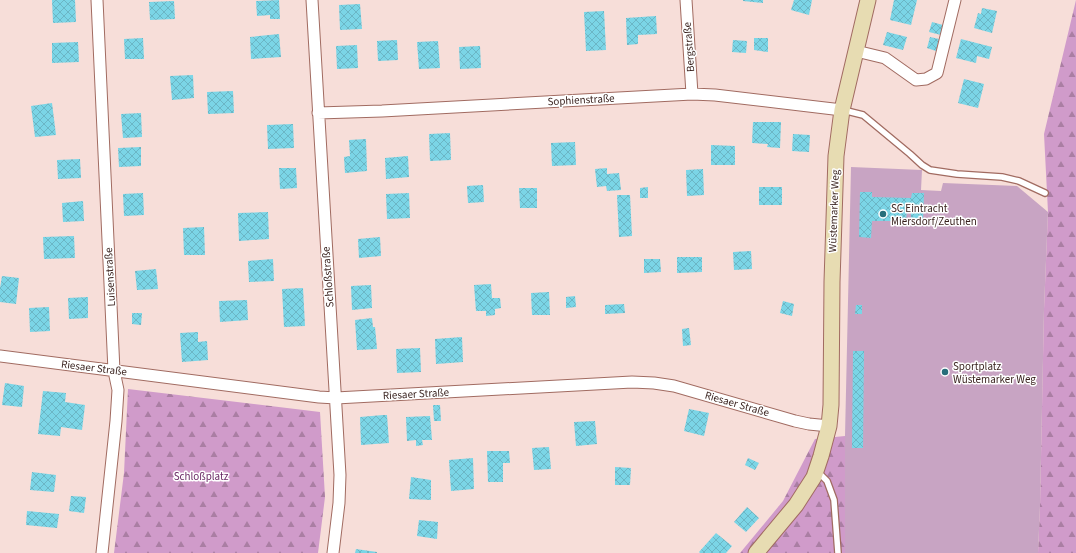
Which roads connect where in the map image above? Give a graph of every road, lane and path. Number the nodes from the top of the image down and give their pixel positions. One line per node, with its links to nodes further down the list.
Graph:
1 (97, 0): 12 (street, Luisenstraße)
2 (312, 0): 9 (street, Schloßstraße)
3 (686, 0): 7 (street, Bergstraße)
4 (868, 0): 6 (main road, Wüstemarker Weg)
5 (956, 0): 6 (street)
6 (856, 51): 8 (main road, Wüstemarker Weg)
7 (692, 94): 8 (street, Sophienstraße); 9 (street, Sophienstraße)
8 (842, 110): 10 (lane); 14 (main road, Wüstemarker Weg)
9 (318, 113): 13 (street, Schloßstraße)
10 (1045, 193)
11 (0, 356): 12 (street, Riesaer Straße)
12 (114, 371): 13 (street, Riesaer Straße); 16 (street, Luisenstraße)
13 (336, 398): 14 (street, Riesaer Straße); 17 (street, Schloßstraße)
14 (829, 426): 15 (main road, Wüstemarker Weg)
15 (816, 470): 18 (main road, Wüstemarker Weg); 19 (lane)
16 (102, 553)
17 (333, 553)
18 (756, 553)
19 (838, 553)

